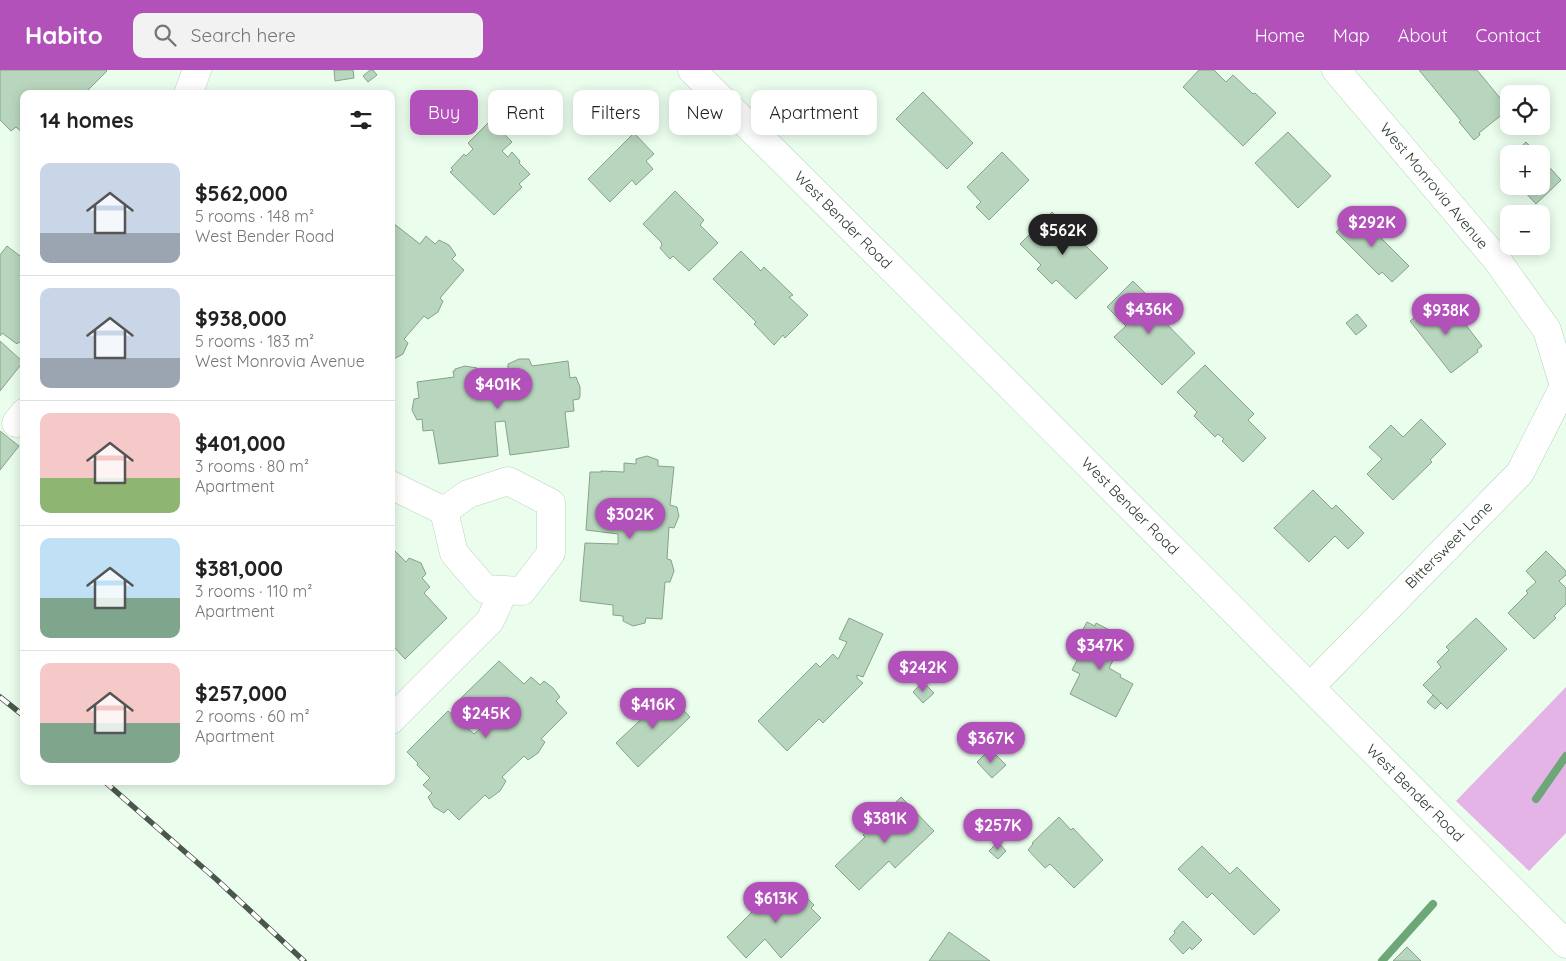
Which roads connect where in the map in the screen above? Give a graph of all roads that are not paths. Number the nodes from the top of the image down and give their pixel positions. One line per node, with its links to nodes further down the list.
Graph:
1 (197, 70): 4 (street)
2 (692, 70): 9 (street, West Bender Road)
3 (1336, 70): 5 (street, West Monrovia Avenue)
4 (190, 90)
5 (1564, 386): 9 (street, Bittersweet Lane)
6 (395, 487): 7 (street)
7 (444, 511): 8 (street); 8 (street)
8 (504, 590): 10 (street)
9 (1310, 687): 11 (street, West Bender Road)
10 (395, 716)
11 (1566, 944)

